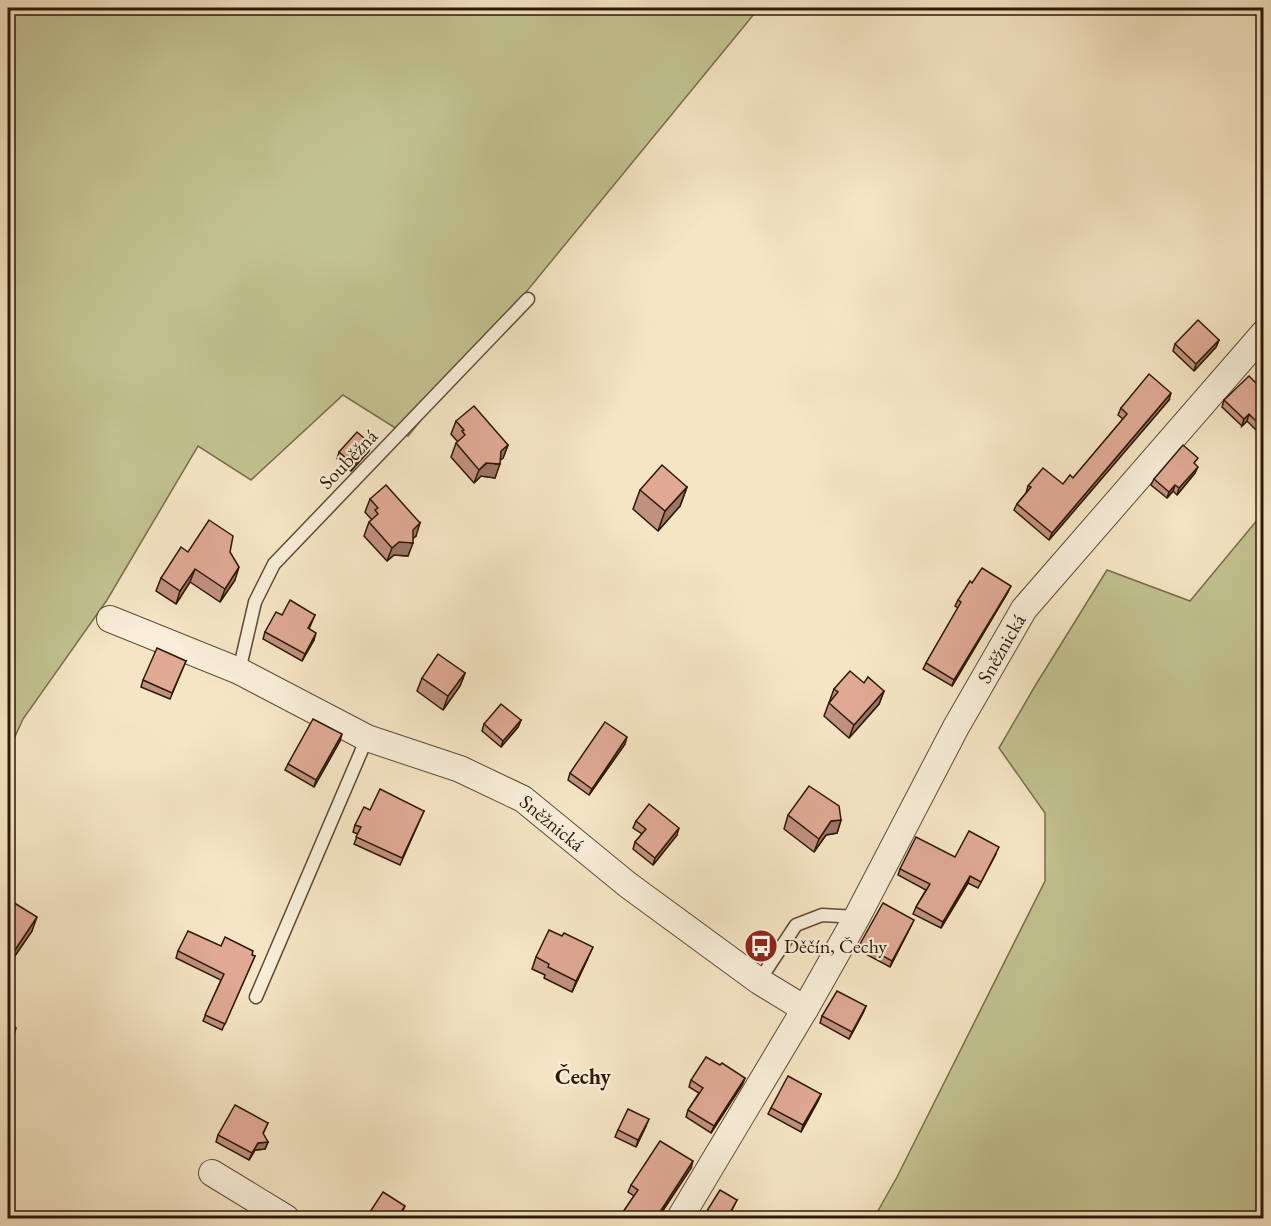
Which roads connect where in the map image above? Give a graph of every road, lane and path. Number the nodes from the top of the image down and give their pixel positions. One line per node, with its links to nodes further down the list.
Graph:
1 (528, 299): 4 (lane, Souběžná)
2 (1263, 333): 6 (street, Sněžnická)
3 (110, 619): 4 (street, Sněžnická)
4 (239, 671): 5 (street, Sněžnická)
5 (368, 738): 7 (street, Sněžnická); 8 (lane)
6 (856, 917): 7 (lane); 9 (street, Sněžnická)
7 (759, 981): 9 (street, Sněžnická)
8 (256, 997)
9 (805, 1009): 12 (street, Sněžnická)
10 (212, 1173): 11 (street)
11 (286, 1218)
12 (680, 1218)

